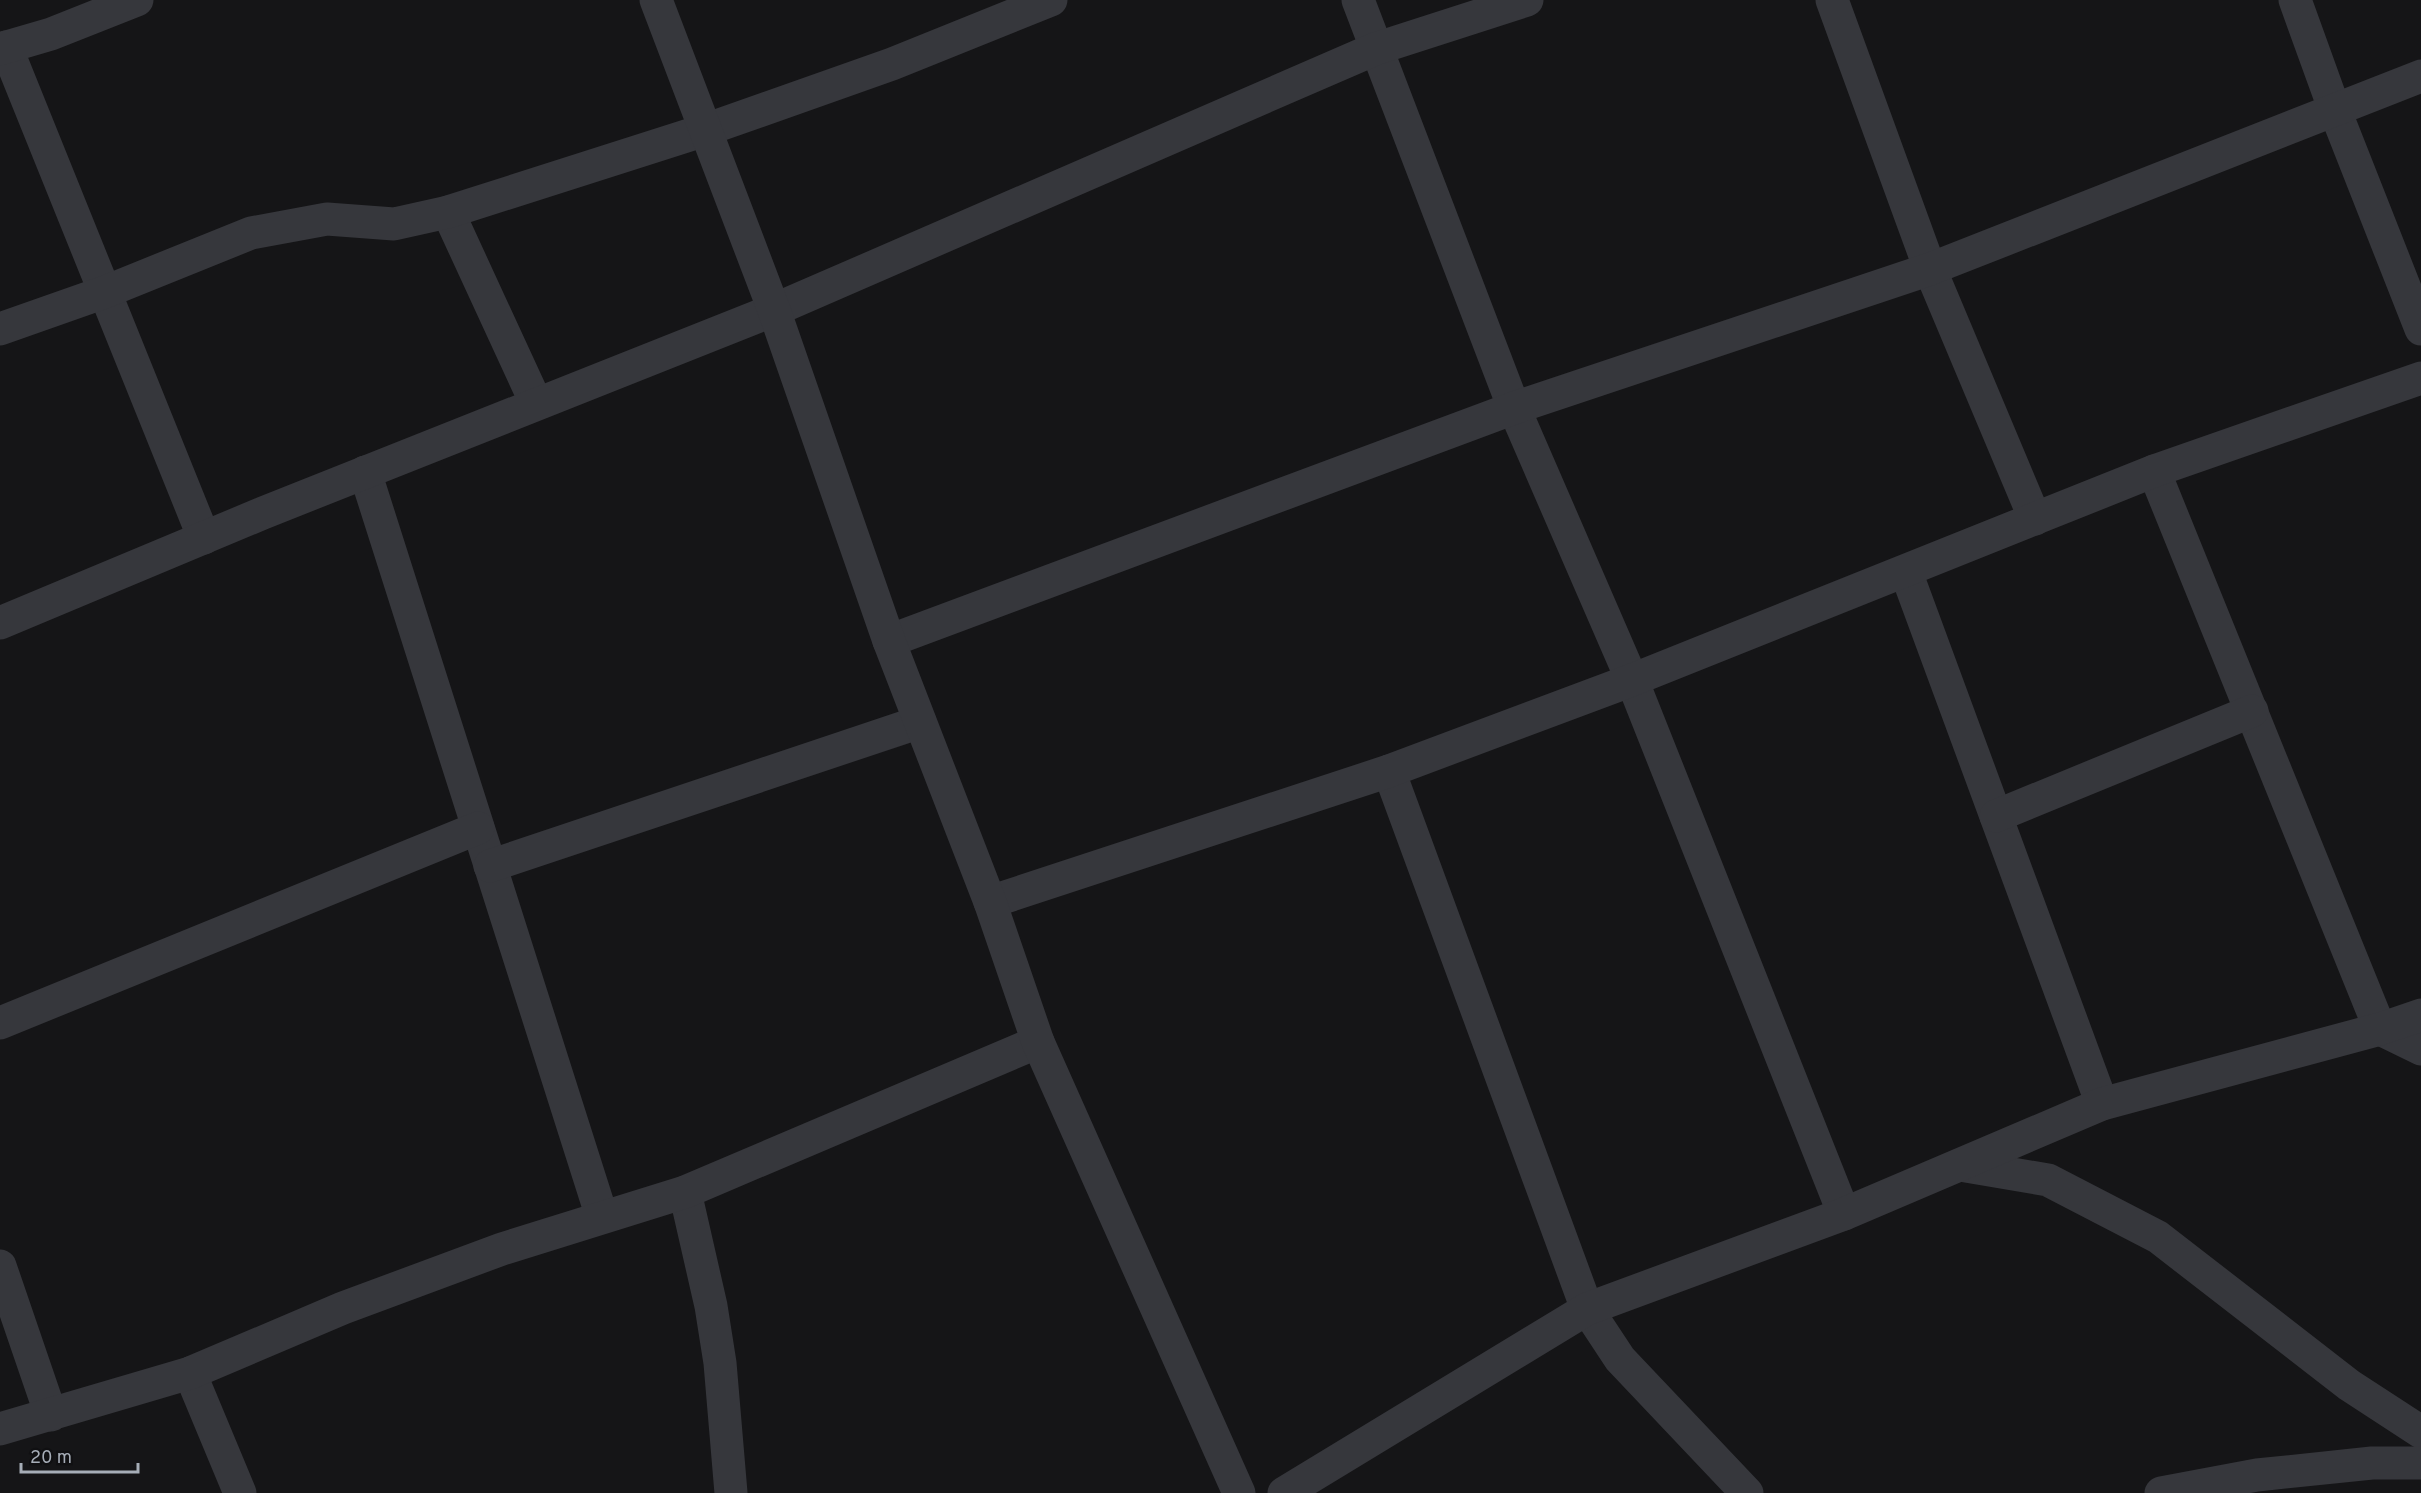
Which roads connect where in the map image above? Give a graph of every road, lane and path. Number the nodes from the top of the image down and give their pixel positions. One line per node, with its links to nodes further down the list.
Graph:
1 (137, 0): 8 (street)
2 (656, 0): 12 (street)
3 (1051, 0): 12 (street)
4 (1358, 0): 9 (street)
5 (1527, 0): 9 (street)
6 (1832, 0): 14 (street)
7 (2295, 0): 11 (street)
8 (3, 48): 15 (street)
9 (1376, 49): 16 (street); 21 (street)
10 (2421, 76): 11 (street)
11 (2334, 108): 14 (street); 18 (street)
12 (705, 130): 13 (street); 16 (street)
13 (447, 212): 15 (street); 20 (street)
14 (1930, 269): 21 (street); 24 (street)
15 (105, 292): 17 (street); 25 (street)
16 (774, 310): 20 (street); 28 (street)
17 (0, 329)
18 (2421, 329)
19 (2421, 378): 22 (street)
20 (536, 403): 23 (street)
21 (1514, 408): 28 (street); 29 (street)
22 (2154, 471): 24 (street); 30 (street)
23 (365, 472): 25 (street); 34 (street)
24 (2034, 519): 26 (street)
25 (204, 538): 27 (street)
26 (1906, 572): 29 (street); 33 (street)
27 (0, 623)
28 (889, 641): 31 (street)
29 (1632, 680): 32 (street); 45 (street)
30 (2252, 711): 33 (street); 39 (street)
31 (920, 722): 35 (street); 36 (street)
32 (1389, 771): 36 (street); 48 (street)
33 (1996, 816): 42 (street)
34 (478, 828): 35 (street); 38 (street)
35 (490, 866): 46 (street)
36 (990, 902): 40 (street)
37 (2421, 1015): 39 (street)
38 (0, 1023)
39 (2380, 1029): 41 (street); 42 (street)
40 (1038, 1042): 44 (street); 56 (street)
41 (2421, 1049)
42 (2102, 1104): 43 (street)
43 (1960, 1165): 45 (street); 52 (street)
44 (685, 1192): 46 (street); 55 (street)
45 (1844, 1214): 48 (street)
46 (602, 1217): 49 (street)
47 (0, 1266): 50 (street)
48 (1587, 1309): 57 (street); 58 (street)
49 (190, 1373): 50 (street); 54 (street)
50 (51, 1415): 51 (street)
51 (0, 1429)
52 (2421, 1432)
53 (2421, 1463): 59 (street)
54 (240, 1493)
55 (731, 1493)
56 (1239, 1493)
57 (1284, 1493)
58 (1748, 1493)
59 (2161, 1493)

